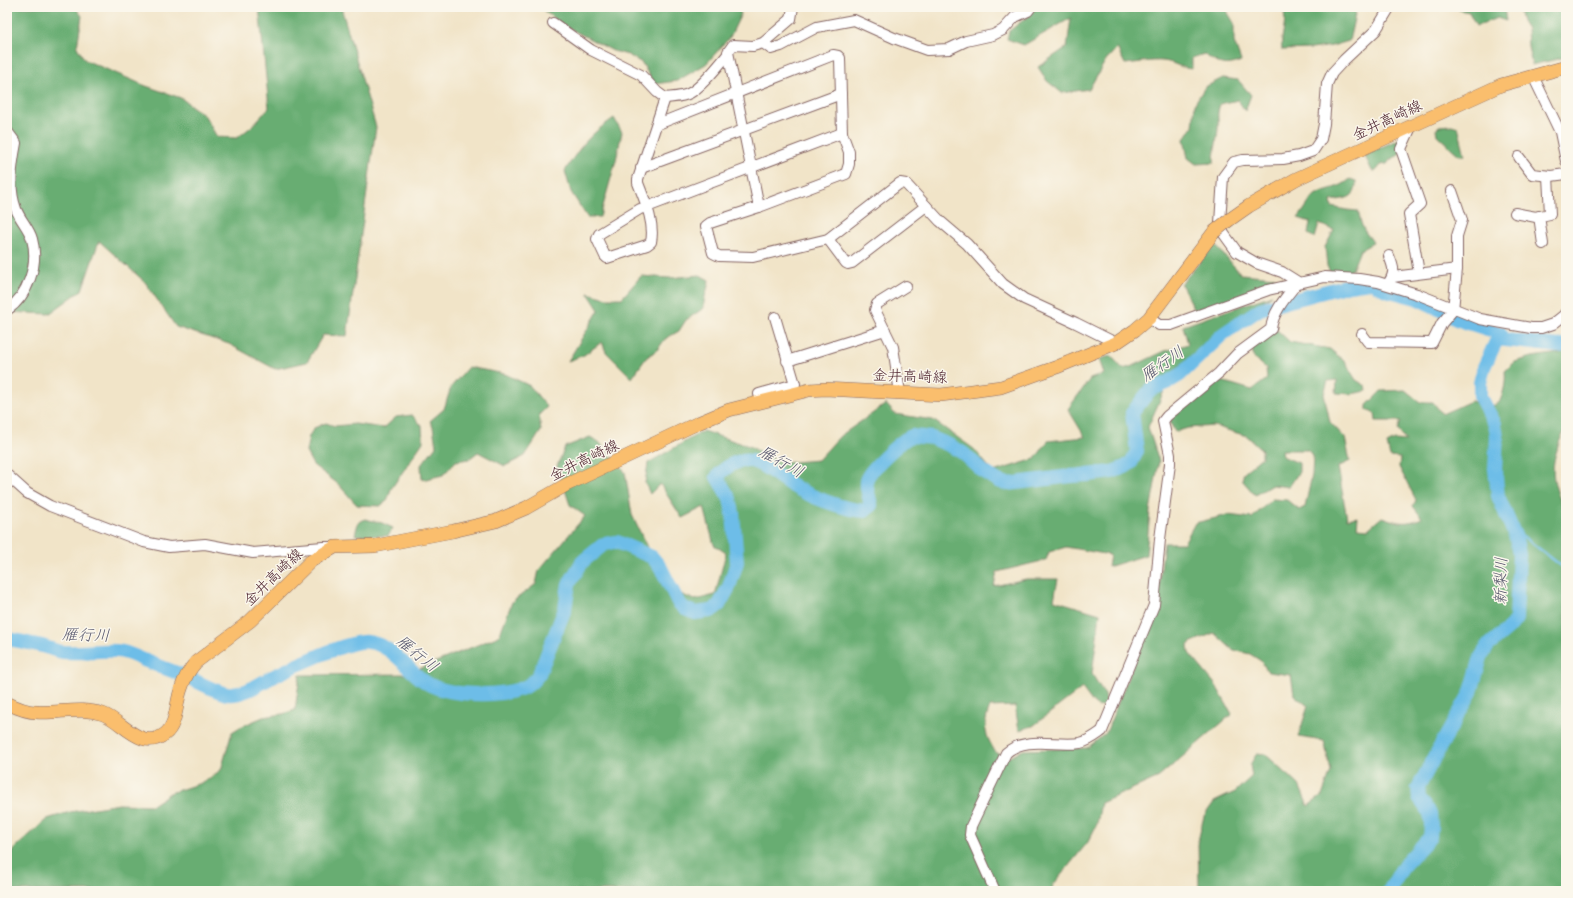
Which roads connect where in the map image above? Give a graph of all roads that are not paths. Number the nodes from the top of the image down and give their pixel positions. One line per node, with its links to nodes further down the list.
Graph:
1 (793, 7): 5 (street)
2 (1031, 7): 5 (street)
3 (1390, 7): 35 (street)
4 (553, 23): 11 (street)
5 (763, 43): 6 (street)
6 (728, 54): 9 (street); 11 (street)
7 (1566, 68): 8 (main road, 金井高崎線)
8 (1533, 76): 13 (main road, 金井高崎線); 18 (street)
9 (736, 92): 10 (street); 12 (street); 14 (street)
10 (841, 94): 14 (street); 16 (street)
11 (665, 98): 12 (street)
12 (658, 124): 19 (street)
13 (1411, 127): 33 (street); 41 (main road, 金井高崎線, bridge)
14 (743, 129): 19 (street); 20 (street)
15 (7, 131): 37 (street)
16 (842, 133): 20 (street); 26 (street)
17 (1519, 157): 22 (street)
18 (1566, 161)
19 (641, 168): 24 (street)
20 (751, 168): 24 (street); 26 (street)
21 (1566, 174): 22 (street)
22 (1548, 176): 28 (street)
23 (1452, 191): 32 (street)
24 (647, 206): 24 (street)
25 (926, 206): 29 (street); 29 (street); 44 (street)
26 (758, 207): 29 (street)
27 (1515, 213): 28 (street)
28 (1539, 216): 30 (street)
29 (828, 238)
30 (1543, 244)
31 (1389, 256): 34 (street)
32 (1457, 269): 33 (street); 39 (street)
33 (1419, 273): 34 (street)
34 (1390, 281): 35 (street); 39 (street)
35 (1298, 282): 41 (street); 51 (street)
36 (906, 286): 42 (street)
37 (7, 310)
38 (1566, 312): 39 (street)
39 (1448, 316): 43 (street)
40 (776, 317): 45 (street)
41 (1149, 318): 44 (main road, 金井高崎線)
42 (885, 330): 45 (street); 46 (street)
43 (1362, 334)
44 (1116, 343): 46 (main road, 金井高崎線)
45 (787, 361): 47 (street)
46 (900, 393): 47 (main road, 金井高崎線)
47 (760, 401): 49 (main road, 金井高崎線)
48 (7, 475): 49 (street)
49 (335, 547): 50 (main road, 金井高崎線)
50 (7, 704)
51 (995, 891)

